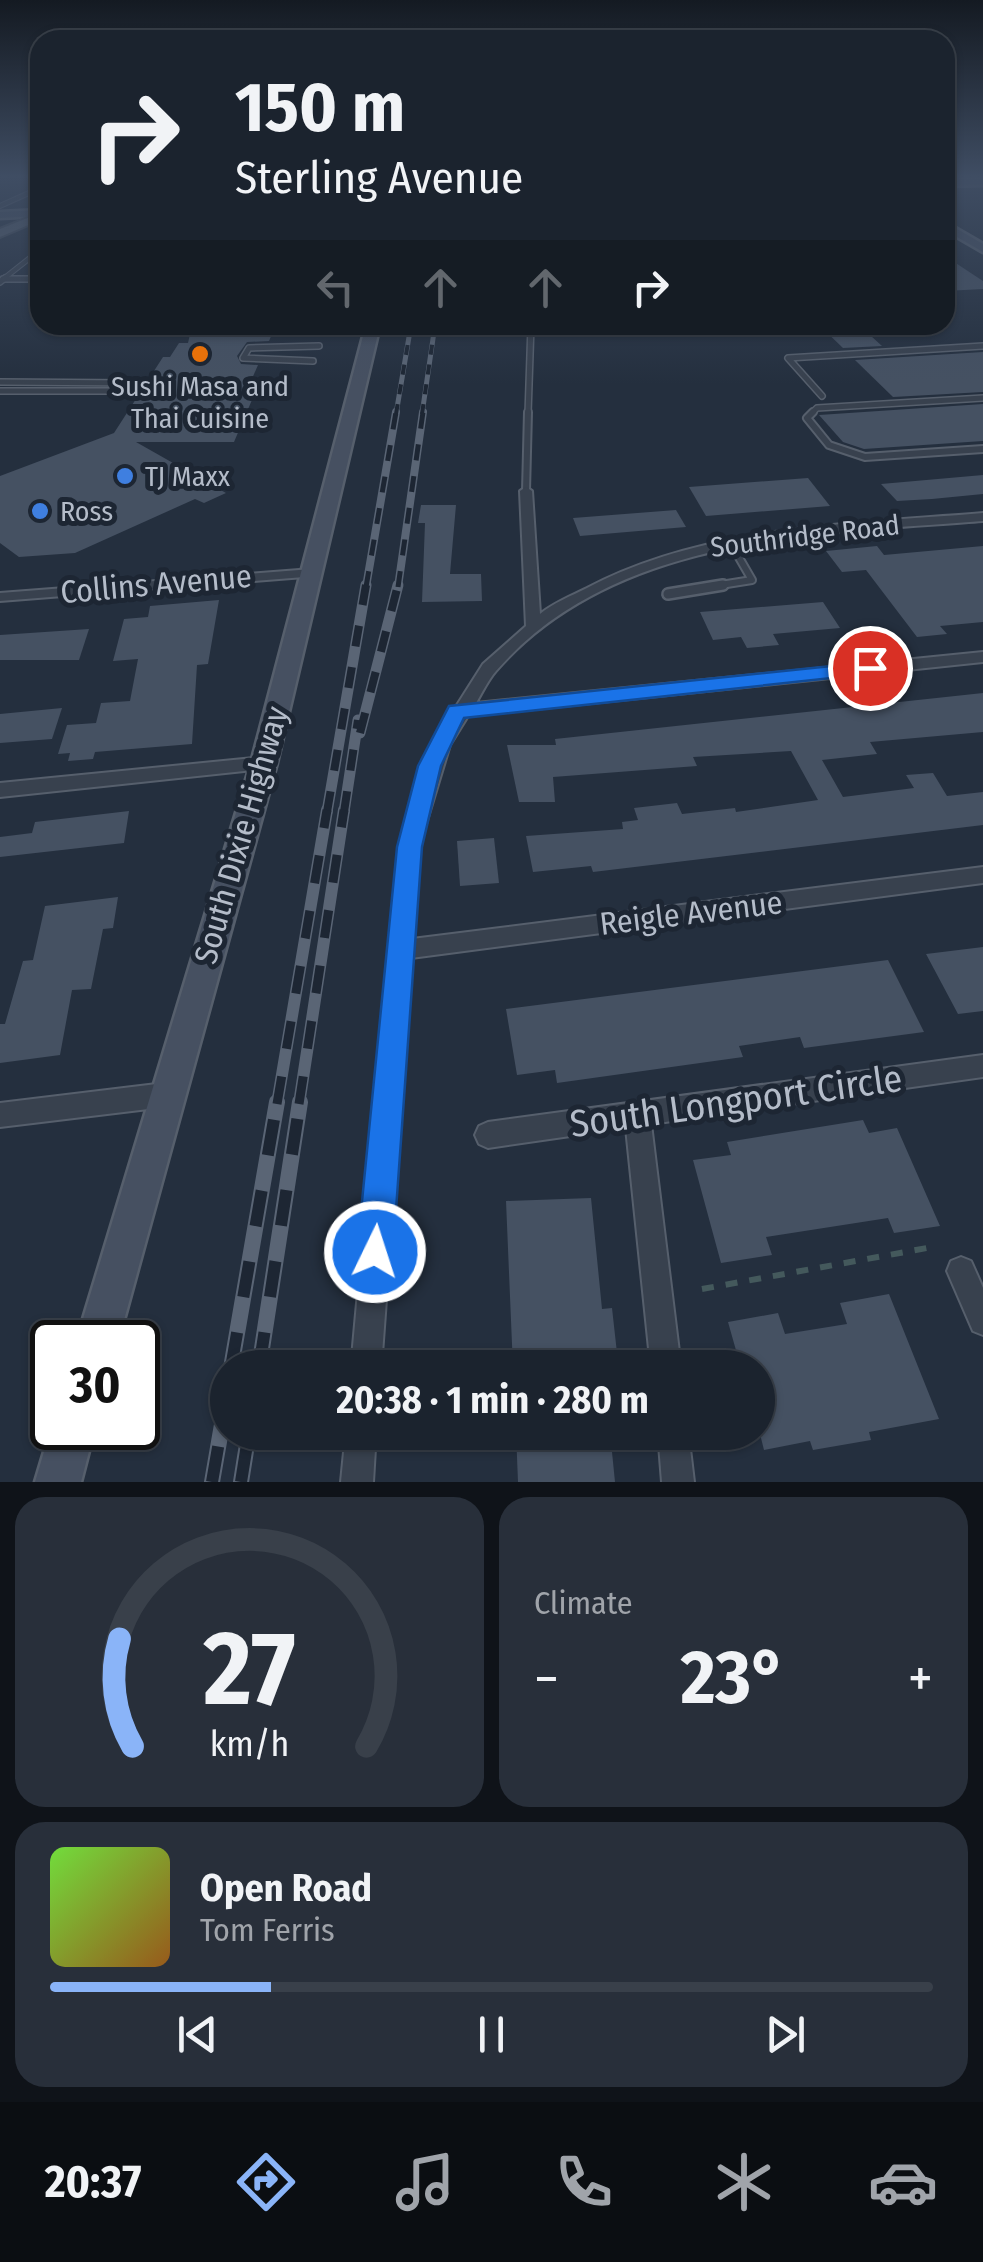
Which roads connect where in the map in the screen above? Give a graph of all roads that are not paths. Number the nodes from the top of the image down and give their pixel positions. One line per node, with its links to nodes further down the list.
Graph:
1 (30, 256): 2 (lane)
2 (26, 259): 3 (lane); 5 (lane)
3 (30, 259)
4 (30, 279): 5 (lane)
5 (1, 280)
6 (371, 335): 22 (street, South Dixie Highway)
7 (531, 335): 19 (lane)
8 (319, 346): 10 (lane)
9 (983, 346): 15 (lane)
10 (313, 361)
11 (0, 382): 12 (lane)
12 (131, 382)
13 (125, 390): 14 (lane)
14 (0, 391)
15 (822, 396)
16 (983, 398): 17 (lane)
17 (818, 408): 18 (lane)
18 (983, 449)
19 (526, 491): 25 (street)
20 (983, 517): 21 (street, Southridge Road)
21 (730, 542): 23 (lane); 25 (street, Southridge Road)
22 (312, 573): 24 (street, Collins Avenue); 28 (street, South Dixie Highway)
23 (668, 594)
24 (0, 597)
25 (533, 625): 27 (street, Southridge Road)
26 (983, 657): 27 (street)
27 (456, 711): 31 (street, Southridge Road)
28 (264, 763): 29 (street); 33 (street, South Dixie Highway)
29 (0, 790)
30 (983, 875): 31 (street, Reigle Avenue)
31 (400, 950): 40 (street, Southridge Road)
32 (983, 1066): 34 (street, South Longport Circle)
33 (165, 1094): 35 (street); 38 (street, South Dixie Highway)
34 (637, 1114): 36 (street, South Longport Circle); 41 (street)
35 (0, 1115)
36 (488, 1136)
37 (961, 1271): 39 (street)
38 (102, 1320)
39 (983, 1322)
40 (367, 1350)
41 (664, 1350)
42 (67, 1450): 45 (street)
43 (360, 1450): 46 (street)
44 (675, 1450): 47 (street)
45 (58, 1482)
46 (357, 1482)
47 (678, 1482)

